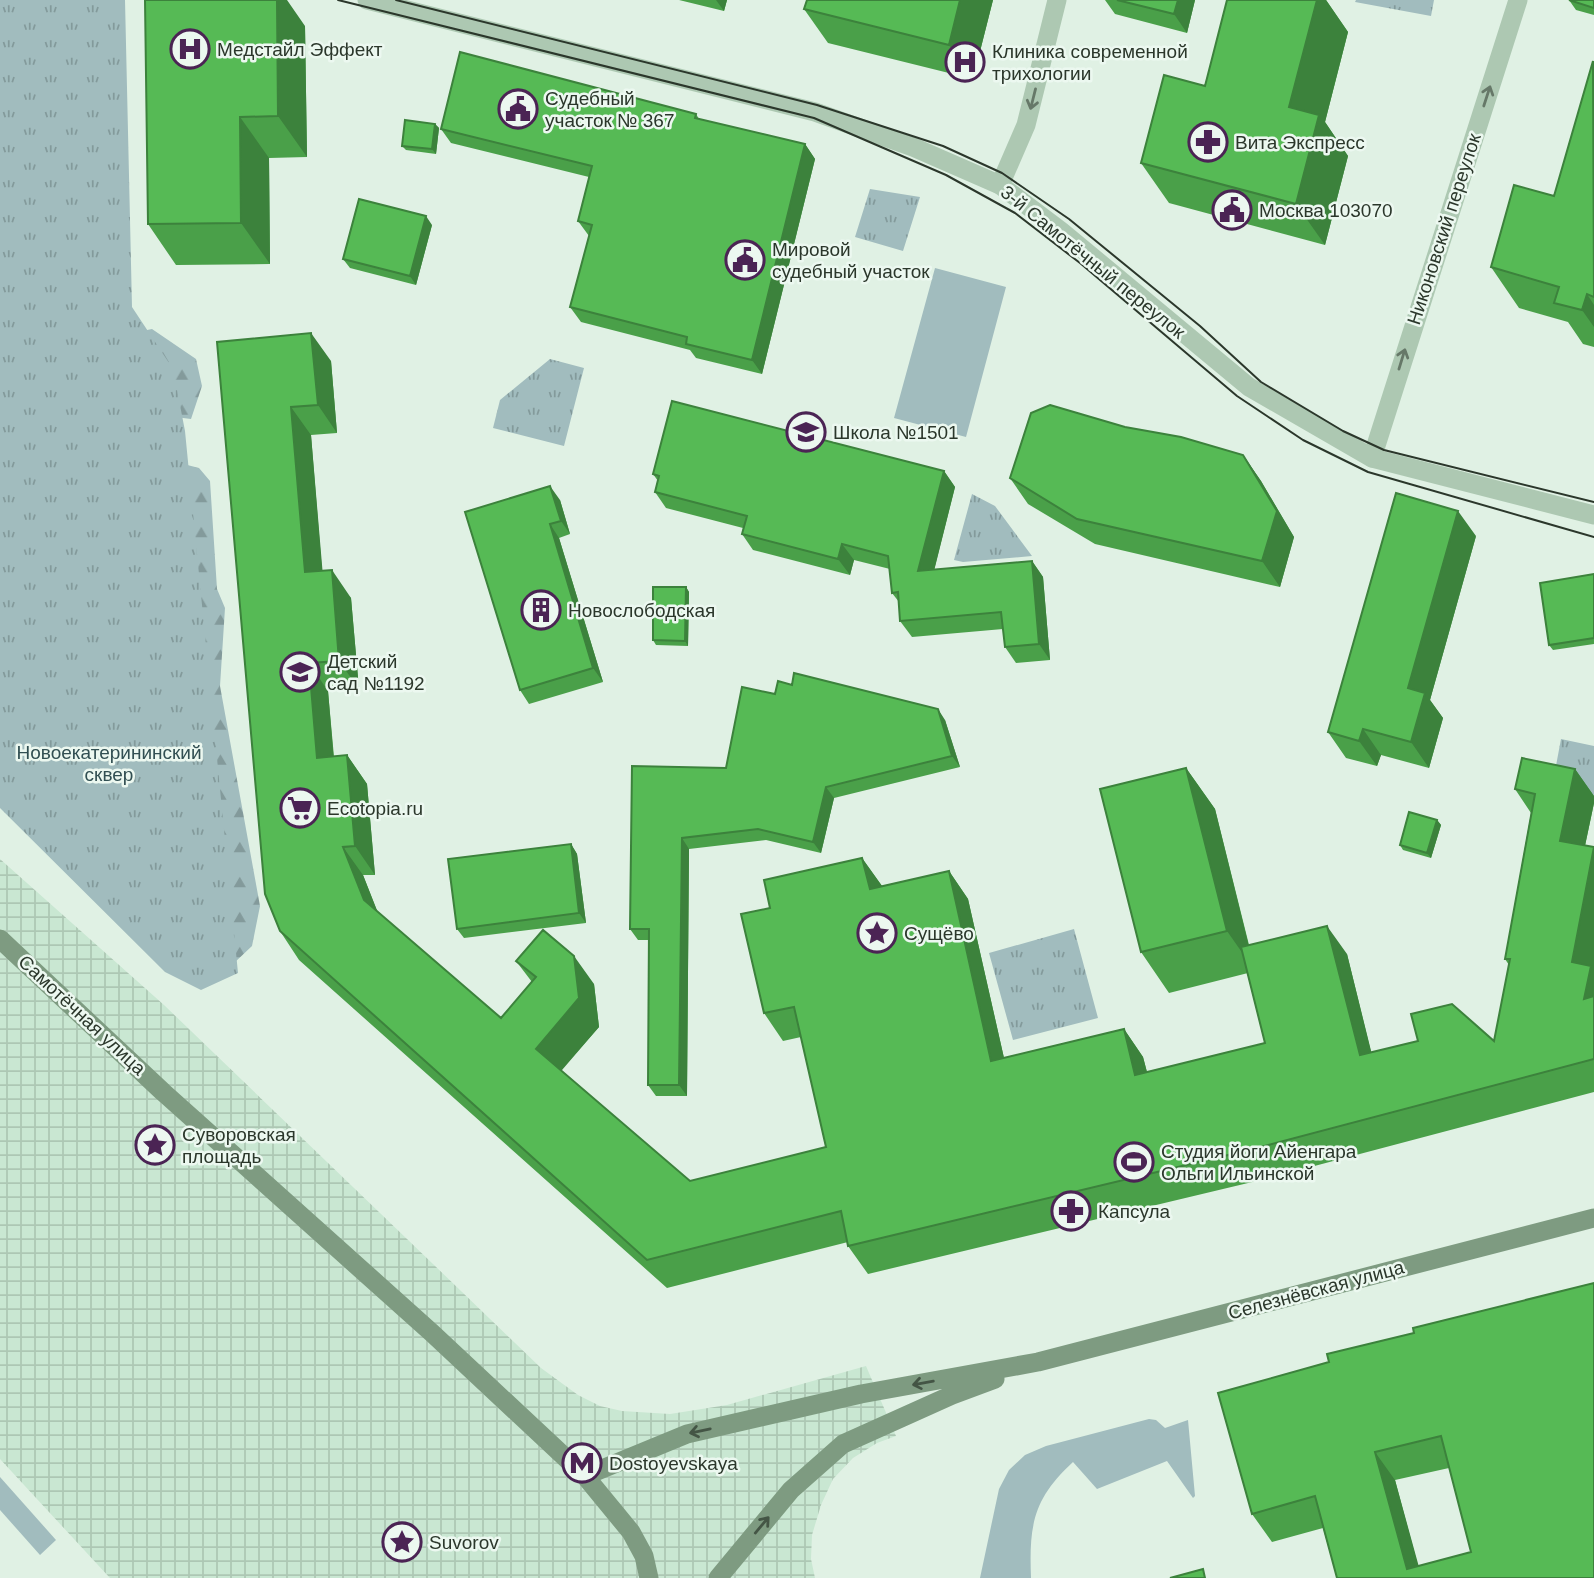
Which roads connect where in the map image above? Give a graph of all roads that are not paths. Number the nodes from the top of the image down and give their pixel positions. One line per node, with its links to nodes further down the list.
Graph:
1 (367, 0): 4 (street, 3-й Самотёчный переулок)
2 (1057, 0): 4 (street, one-way to 4)
3 (1518, 0): 5 (street, Никоновский переулок, one-way to 3)
4 (1000, 185): 5 (street, 3-й Самотёчный переулок)
5 (1372, 458): 6 (street, 3-й Самотёчный переулок)
6 (1594, 515)
7 (0, 939): 10 (main road, Самотёчная улица)
8 (1594, 1217): 9 (main road, Селезнёвская улица)
9 (1038, 1362): 10 (main road, Селезнёвская улица, one-way to 10); 12 (main road, Селезнёвская улица, one-way to 9)
10 (585, 1476): 11 (main road)
11 (649, 1578)
12 (718, 1578)

